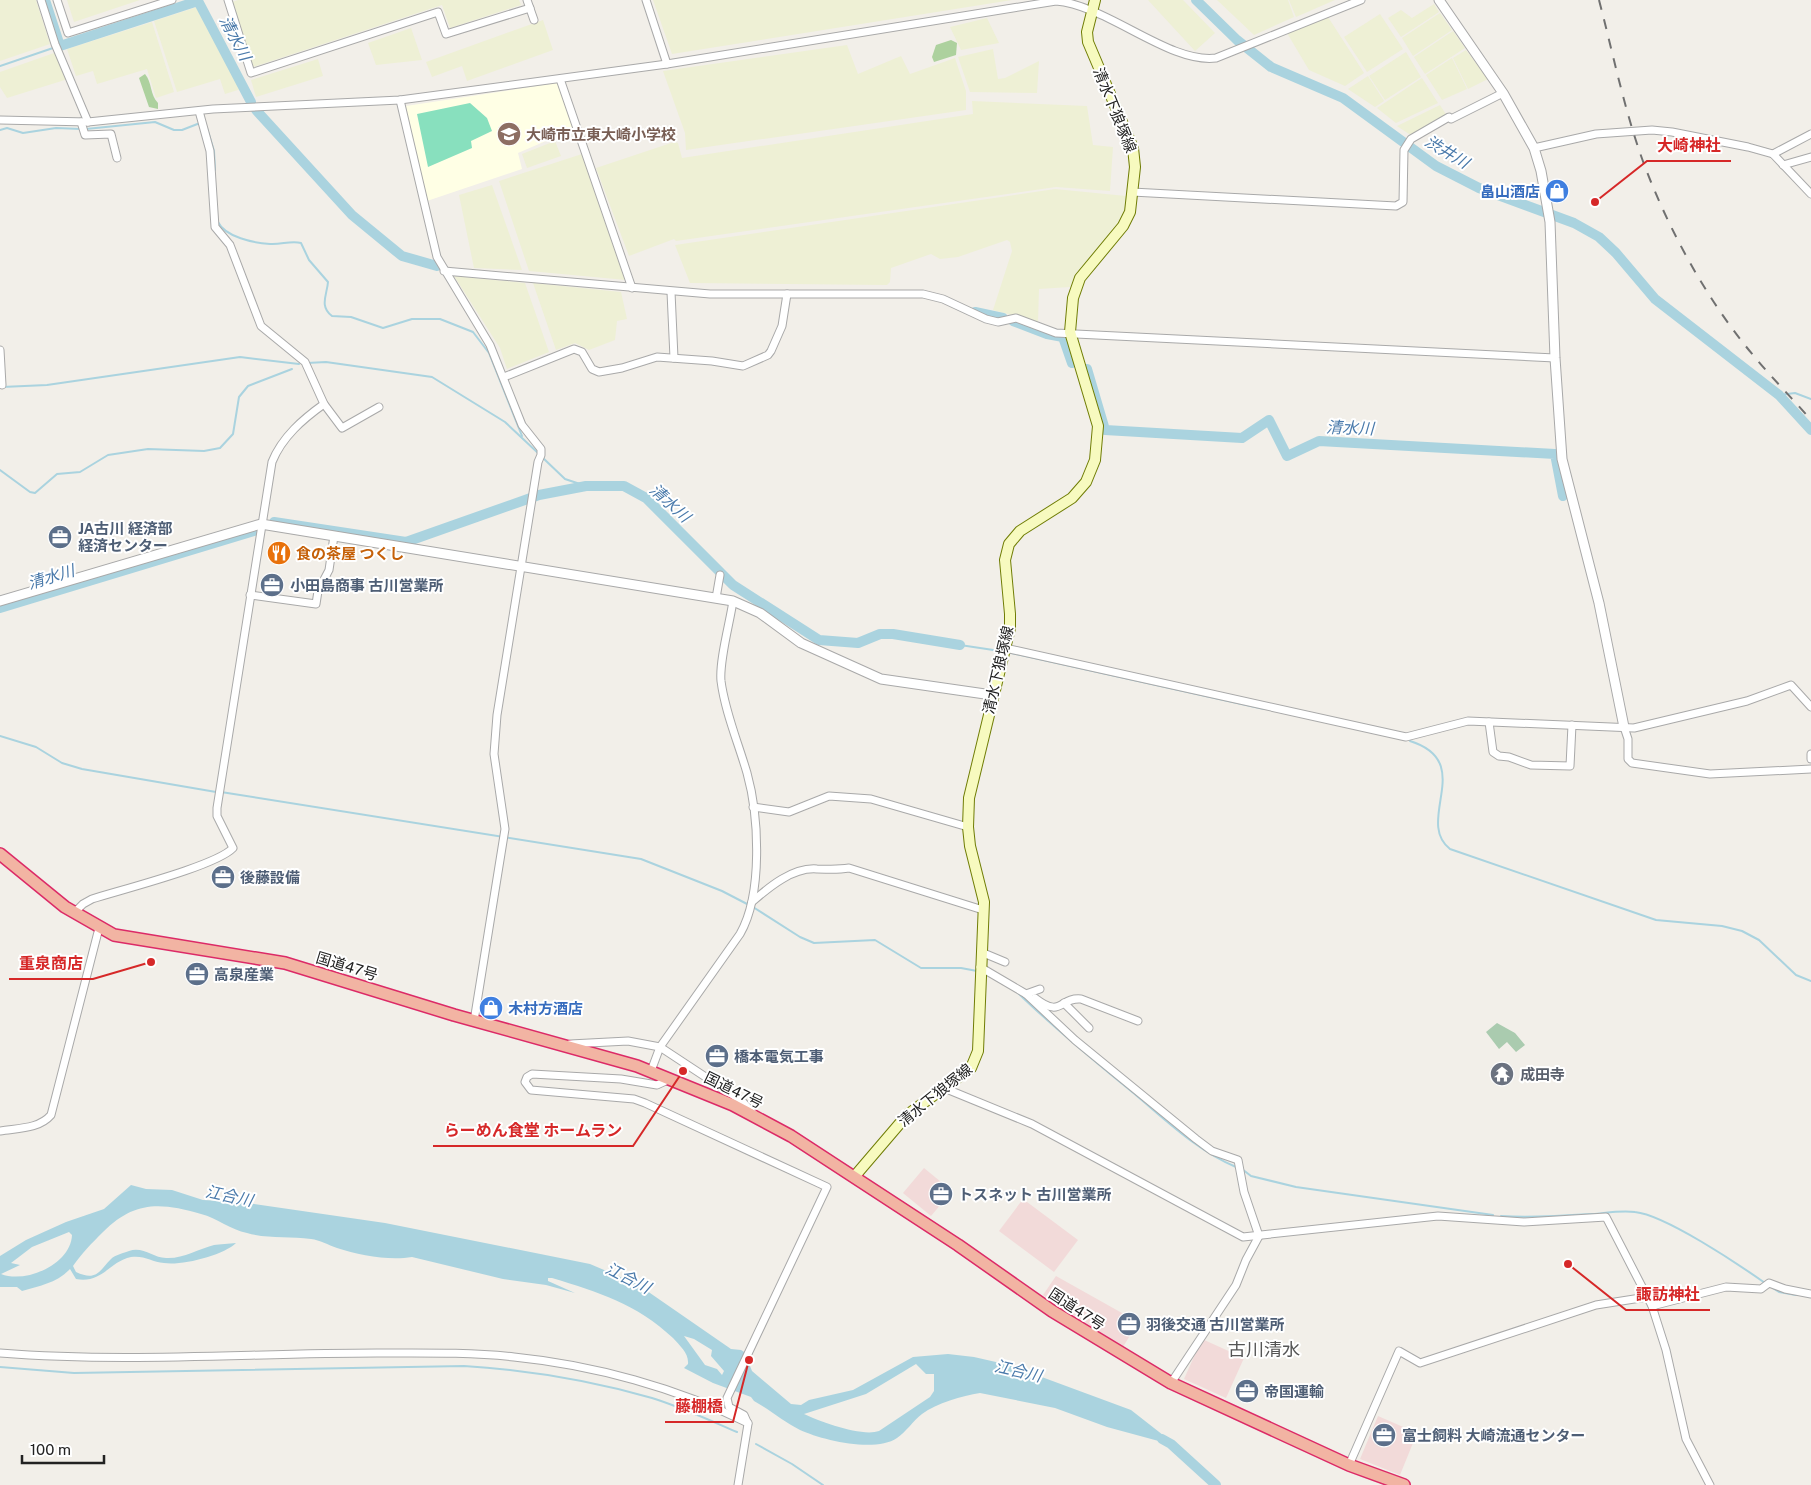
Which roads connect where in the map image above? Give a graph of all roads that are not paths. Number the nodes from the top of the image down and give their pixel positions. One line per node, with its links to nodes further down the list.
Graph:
1 (41, 0): 18 (street)
2 (58, 0): 3 (street)
3 (172, 0)
4 (228, 0): 9 (street)
5 (646, 0): 12 (street)
6 (1095, 0): 10 (main road, 清水下狼塚線)
7 (1361, 0): 10 (street)
8 (1439, 0): 14 (street)
9 (528, 4): 11 (street)
10 (1092, 11): 12 (street); 25 (main road, 清水下狼塚線)
11 (534, 20)
12 (667, 64): 13 (street)
13 (560, 79): 15 (street); 28 (street)
14 (1503, 93): 20 (street); 25 (street)
15 (400, 100): 16 (street); 27 (street)
16 (199, 111): 18 (street); 37 (street)
17 (0, 120): 18 (street)
18 (84, 125): 23 (street)
19 (1811, 134): 21 (street)
20 (1534, 148): 21 (street); 34 (street)
21 (1773, 154): 24 (street)
22 (1811, 157): 24 (street)
23 (117, 158)
24 (1783, 165): 26 (street)
25 (1132, 192): 31 (main road, 清水下狼塚線)
26 (1811, 194)
27 (444, 271): 28 (street); 35 (street)
28 (632, 288): 29 (street)
29 (671, 292): 30 (street); 33 (street)
30 (787, 294): 31 (street); 33 (street)
31 (1070, 332): 34 (street); 47 (main road, 清水下狼塚線)
32 (0, 350): 36 (street)
33 (674, 358): 35 (street)
34 (1554, 358): 52 (street)
35 (504, 377): 41 (street)
36 (2, 385)
37 (324, 404): 38 (street); 39 (street)
38 (379, 407)
39 (260, 524): 40 (street); 43 (street); 45 (street)
40 (334, 536): 41 (street); 43 (street)
41 (521, 565): 44 (street); 69 (street)
42 (720, 575): 44 (street)
43 (250, 595): 61 (street)
44 (716, 598): 46 (street)
45 (0, 601)
46 (733, 601): 48 (street); 56 (street)
47 (1004, 651): 48 (main road, 清水下狼塚線); 50 (street)
48 (992, 696): 57 (main road, 清水下狼塚線)
49 (1811, 707): 52 (street)
50 (1489, 722): 51 (street); 51 (street)
51 (1572, 726): 52 (street)
52 (1624, 727): 55 (street)
53 (1811, 754): 54 (street)
54 (1811, 760)
55 (1811, 769)
56 (752, 807): 57 (street); 59 (street)
57 (968, 827): 60 (main road, 清水下狼塚線)
58 (0, 854): 61 (highway, 国道47号)
59 (752, 905): 60 (street); 73 (street)
60 (983, 910): 63 (main road, 清水下狼塚線)
61 (74, 913): 62 (highway, 国道47号)
62 (98, 928): 69 (highway, 国道47号); 78 (street)
63 (981, 952): 64 (street); 65 (main road, 清水下狼塚線)
64 (1006, 962)
65 (980, 970): 67 (street); 76 (main road, 清水下狼塚線)
66 (1040, 989): 67 (street)
67 (1026, 994): 68 (street); 80 (street)
68 (1064, 1003): 70 (street); 71 (street)
69 (474, 1020): 72 (highway, 国道47号)
70 (1138, 1021)
71 (1088, 1028)
72 (564, 1045): 73 (street); 74 (highway, 国道47号)
73 (660, 1047): 74 (street); 77 (street)
74 (651, 1071): 75 (highway, 国道47号)
75 (671, 1078): 77 (highway, 国道47号); 86 (street)
76 (944, 1088): 79 (main road, 清水下狼塚線); 80 (street)
77 (758, 1118): 79 (highway, 国道47号)
78 (0, 1131)
79 (854, 1177): 85 (highway, 国道47号)
80 (1259, 1236): 82 (street); 85 (street)
81 (1811, 1294): 83 (street)
82 (1647, 1297): 83 (street); 87 (street)
83 (1652, 1306): 90 (street)
84 (0, 1353): 86 (street)
85 (1171, 1382): 87 (highway, 国道47号)
86 (748, 1424): 88 (street)
87 (1350, 1466): 89 (highway, 国道47号)
88 (738, 1485)
89 (1404, 1485)
90 (1710, 1485)

